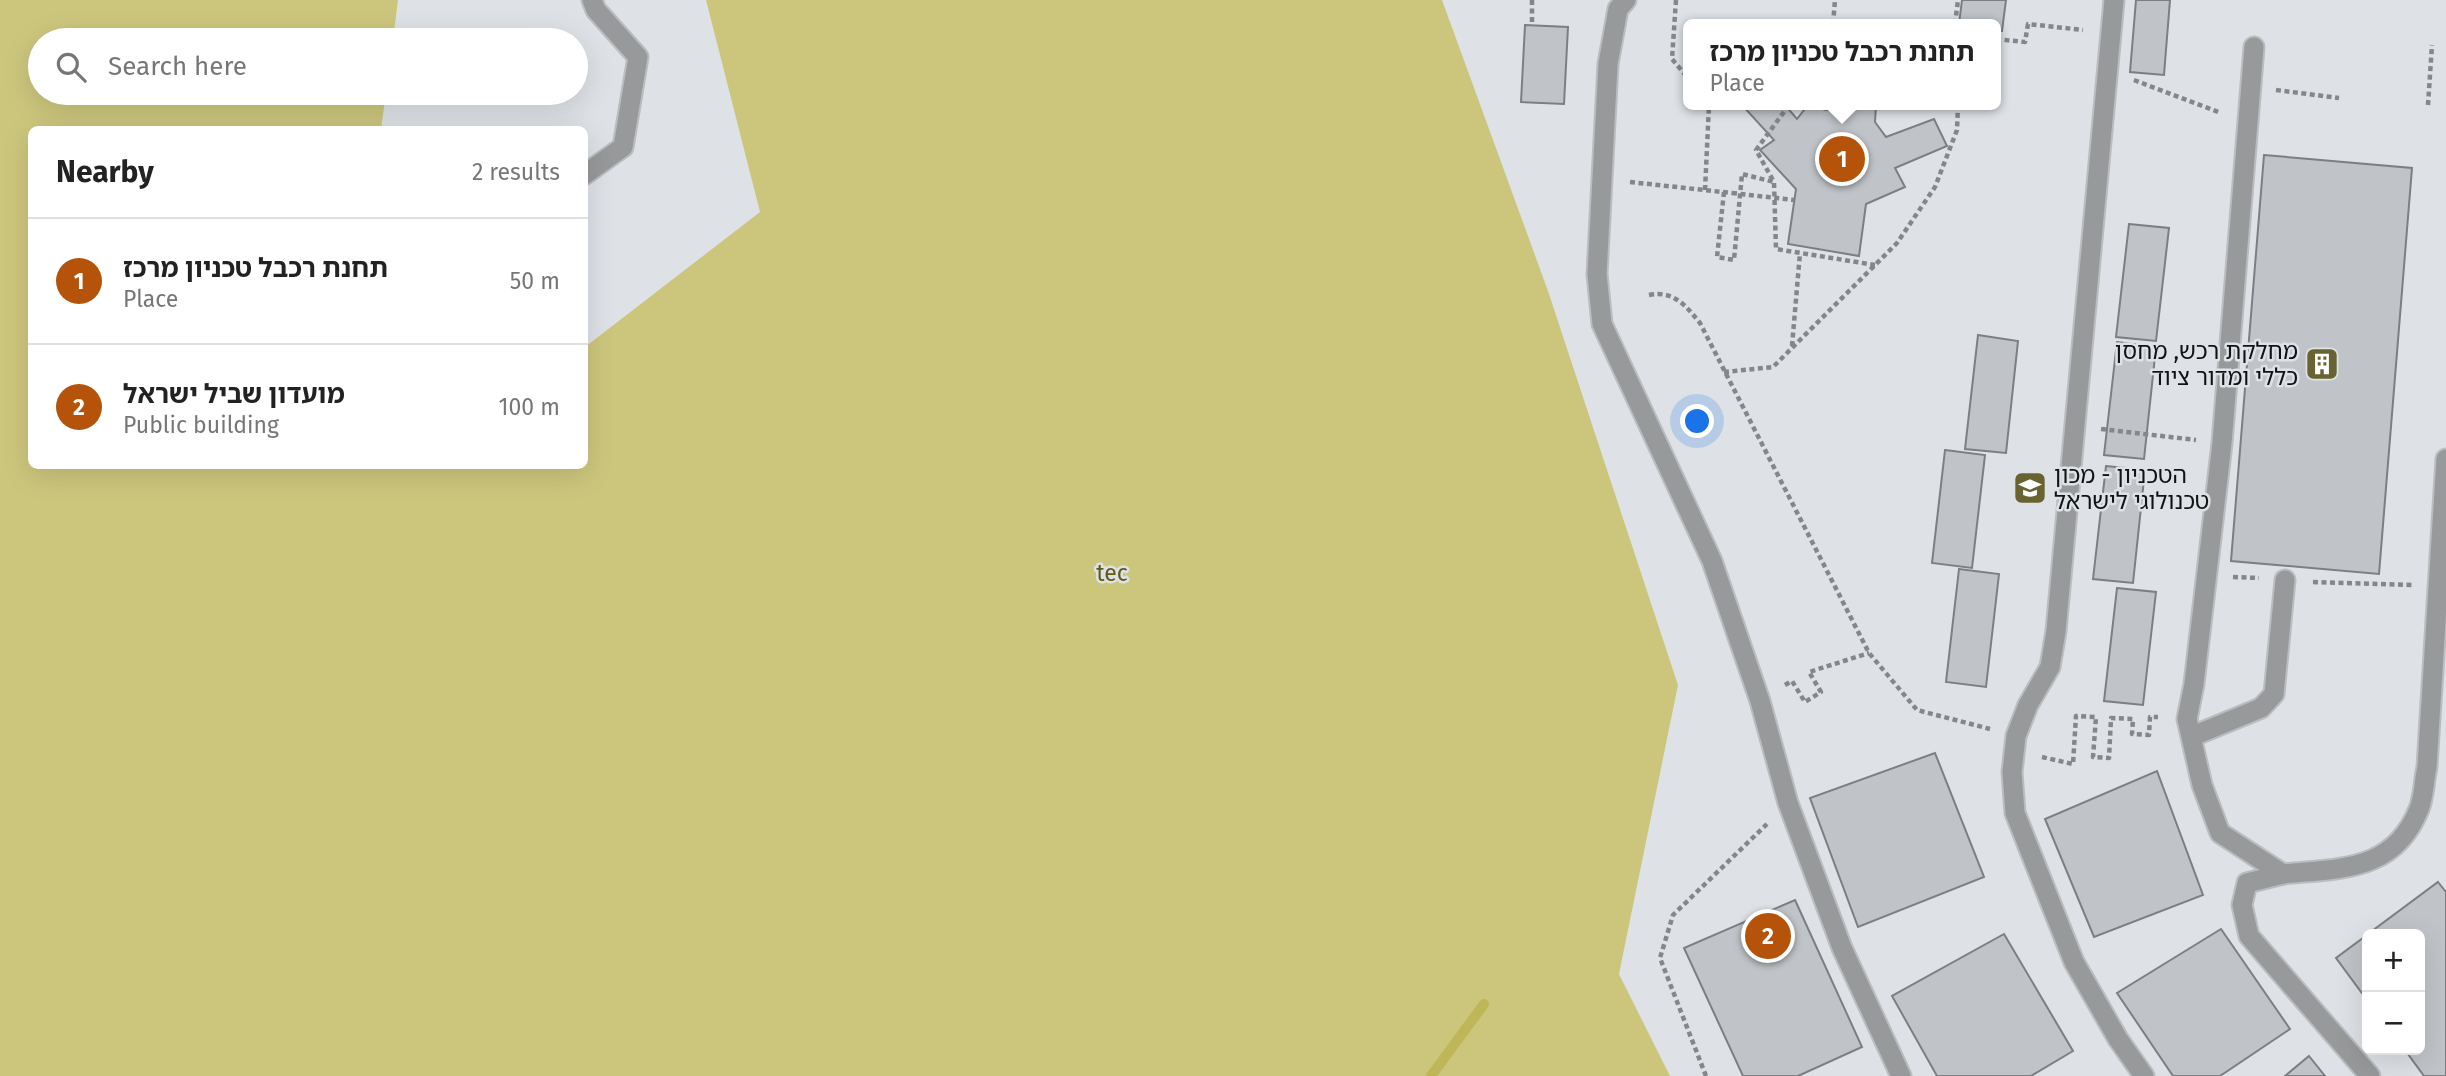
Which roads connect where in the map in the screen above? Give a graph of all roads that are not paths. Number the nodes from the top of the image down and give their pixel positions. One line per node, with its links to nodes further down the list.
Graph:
1 (592, 0): 5 (street)
2 (1626, 0): 11 (street)
3 (2114, 0): 12 (street)
4 (2254, 47): 9 (street)
5 (588, 172)
6 (2446, 459): 8 (street)
7 (2285, 580): 9 (street)
8 (2438, 714): 10 (street)
9 (2190, 728): 10 (street)
10 (2283, 874): 13 (street)
11 (1901, 1076)
12 (2144, 1076)
13 (2370, 1076)

